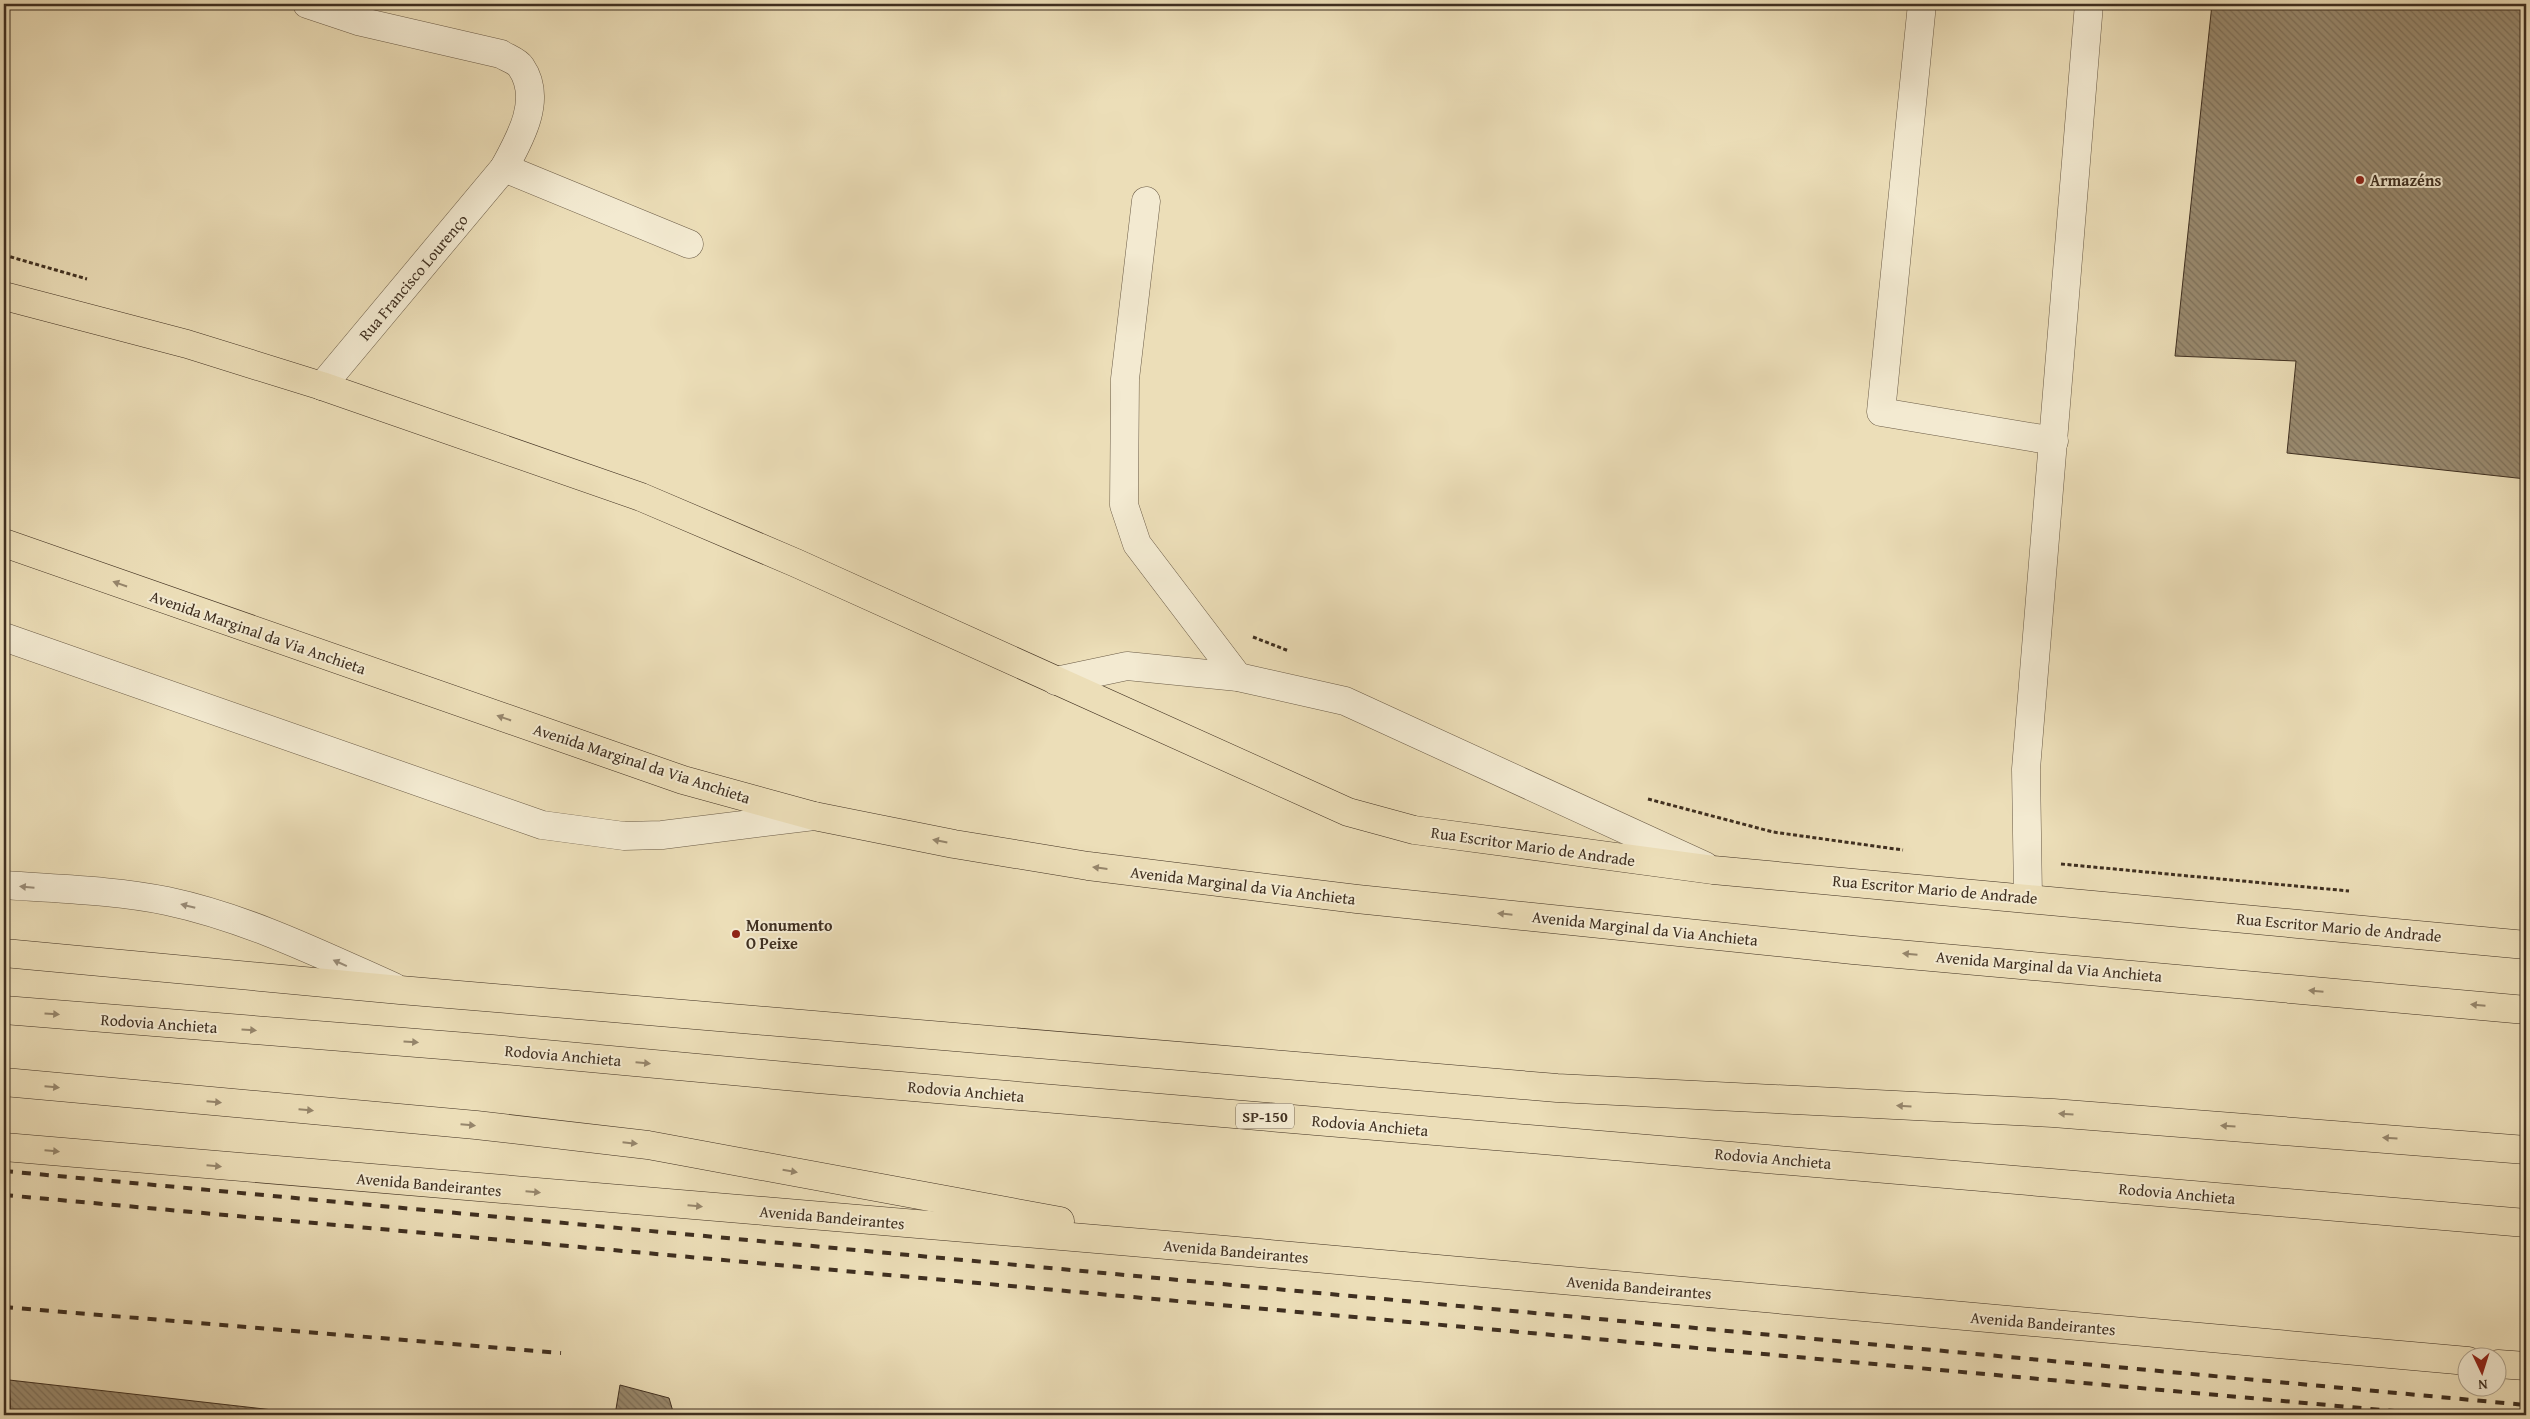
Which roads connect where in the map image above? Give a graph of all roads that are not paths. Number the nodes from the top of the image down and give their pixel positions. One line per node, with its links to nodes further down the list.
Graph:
1 (307, 4): 4 (street, Rua Francisco Lourenço)
2 (1922, 4): 10 (street)
3 (2089, 4): 10 (street)
4 (362, 12): 5 (street, Rua Francisco Lourenço)
5 (504, 168): 7 (street); 9 (street, Rua Francisco Lourenço)
6 (1146, 201): 13 (street)
7 (689, 244)
8 (4, 296): 9 (main road)
9 (322, 386): 14 (main road)
10 (2054, 441): 18 (street)
11 (4, 543): 15 (main road, Avenida Marginal da Via Anchieta, one-way to 11)
12 (4, 637): 15 (street)
13 (1238, 676): 14 (street); 16 (street)
14 (1056, 681): 16 (main road, Rua Escritor Mario de Andrade)
15 (814, 816): 23 (main road, Avenida Marginal da Via Anchieta, one-way to 15)
16 (1713, 870): 18 (main road, Rua Escritor Mario de Andrade)
17 (4, 885): 21 (street, one-way to 17)
18 (2028, 897): 19 (main road, Rua Escritor Mario de Andrade)
19 (2526, 944)
20 (4, 953): 21 (main road)
21 (400, 990): 26 (main road, one-way to 21)
22 (4, 1010): 29 (main road, Rodovia Anchieta / SP-150, one-way to 29)
23 (2526, 1010)
24 (4, 1082): 30 (main road, one-way to 30)
25 (2526, 1136): 26 (main road)
26 (2425, 1141): 28 (main road)
27 (4, 1147): 30 (main road, Avenida Bandeirantes, one-way to 30)
28 (2526, 1150)
29 (2526, 1222)
30 (1214, 1249): 31 (main road, Avenida Bandeirantes)
31 (2458, 1360)
32 (2508, 1365): 33 (main road)
33 (2526, 1366)

